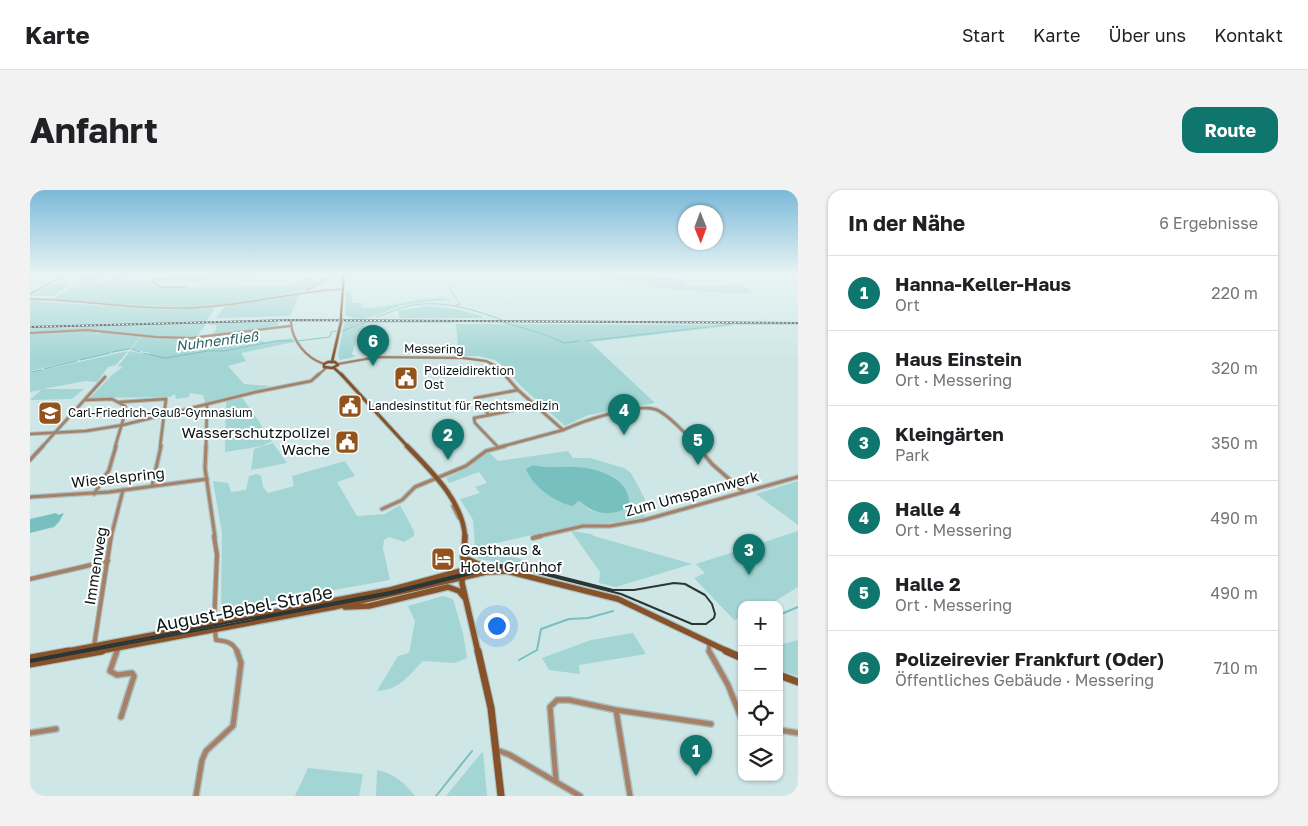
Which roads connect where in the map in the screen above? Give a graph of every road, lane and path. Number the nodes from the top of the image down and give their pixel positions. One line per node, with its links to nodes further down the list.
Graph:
1 (75, 302): 2 (street)
2 (244, 302)
3 (342, 302): 7 (main road, bridge)
4 (291, 322): 5 (street)
5 (290, 326): 6 (street); 9 (street)
6 (30, 333)
7 (332, 362): 8 (main road); 9 (main road)
8 (338, 364): 10 (main road); 12 (street, Messering)
9 (325, 366): 10 (main road); 15 (street)
10 (334, 368): 27 (main road)
11 (106, 377): 13 (street)
12 (518, 390): 16 (street, Messering); 18 (street)
13 (85, 400): 14 (street); 21 (street)
14 (120, 402): 17 (street); 19 (street)
15 (207, 404): 17 (street); 26 (street)
16 (536, 406): 18 (street); 20 (street, Messering)
17 (165, 415): 19 (street); 28 (street)
18 (490, 415): 23 (street)
19 (123, 425): 21 (street); 31 (street)
20 (563, 430): 23 (street); 30 (street)
21 (55, 433): 22 (street); 24 (street)
22 (30, 434)
23 (499, 447): 27 (street)
24 (30, 460)
25 (798, 476): 30 (street, Zum Umspannwerk)
26 (208, 478): 28 (street, Wieselspring); 44 (street)
27 (435, 478): 33 (street); 35 (main road)
28 (152, 486): 29 (street, Wieselspring)
29 (123, 490): 31 (street, Wieselspring); 36 (street, Immenweg)
30 (744, 492): 34 (street, Zum Umspannwerk)
31 (94, 494): 32 (street, Wieselspring)
32 (30, 497)
33 (382, 509)
34 (533, 538)
35 (463, 557): 37 (main road); 38 (main road)
36 (108, 561): 41 (street); 46 (street, Immenweg)
37 (483, 565): 38 (main road, August-Bebel-Straße); 39 (main road)
38 (461, 570): 40 (main road); 44 (main road, August-Bebel-Straße)
39 (510, 570): 40 (main road, August-Bebel-Straße); 45 (main road)
40 (462, 578): 42 (main road); 43 (main road, August-Bebel-Straße)
41 (30, 579)
42 (465, 598): 43 (main road); 61 (main road)
43 (334, 607): 44 (main road, August-Bebel-Straße)
44 (214, 627): 46 (main road, August-Bebel-Straße); 47 (main road, August-Bebel-Straße); 63 (street)
45 (710, 644): 48 (main road); 54 (street)
46 (94, 646): 49 (main road, August-Bebel-Straße)
47 (118, 648): 50 (main road, August-Bebel-Straße); 55 (street)
48 (738, 656)
49 (30, 658)
50 (30, 664)
51 (783, 676): 52 (main road)
52 (798, 682)
53 (616, 710): 56 (street); 62 (street); 66 (street)
54 (738, 710)
55 (121, 717)
56 (711, 724)
57 (56, 729): 59 (street)
58 (783, 731): 60 (street)
59 (30, 733)
60 (798, 733)
61 (496, 750): 62 (street); 64 (main road)
62 (556, 781): 65 (street)
63 (196, 796)
64 (501, 796)
65 (580, 796)
66 (630, 796)

